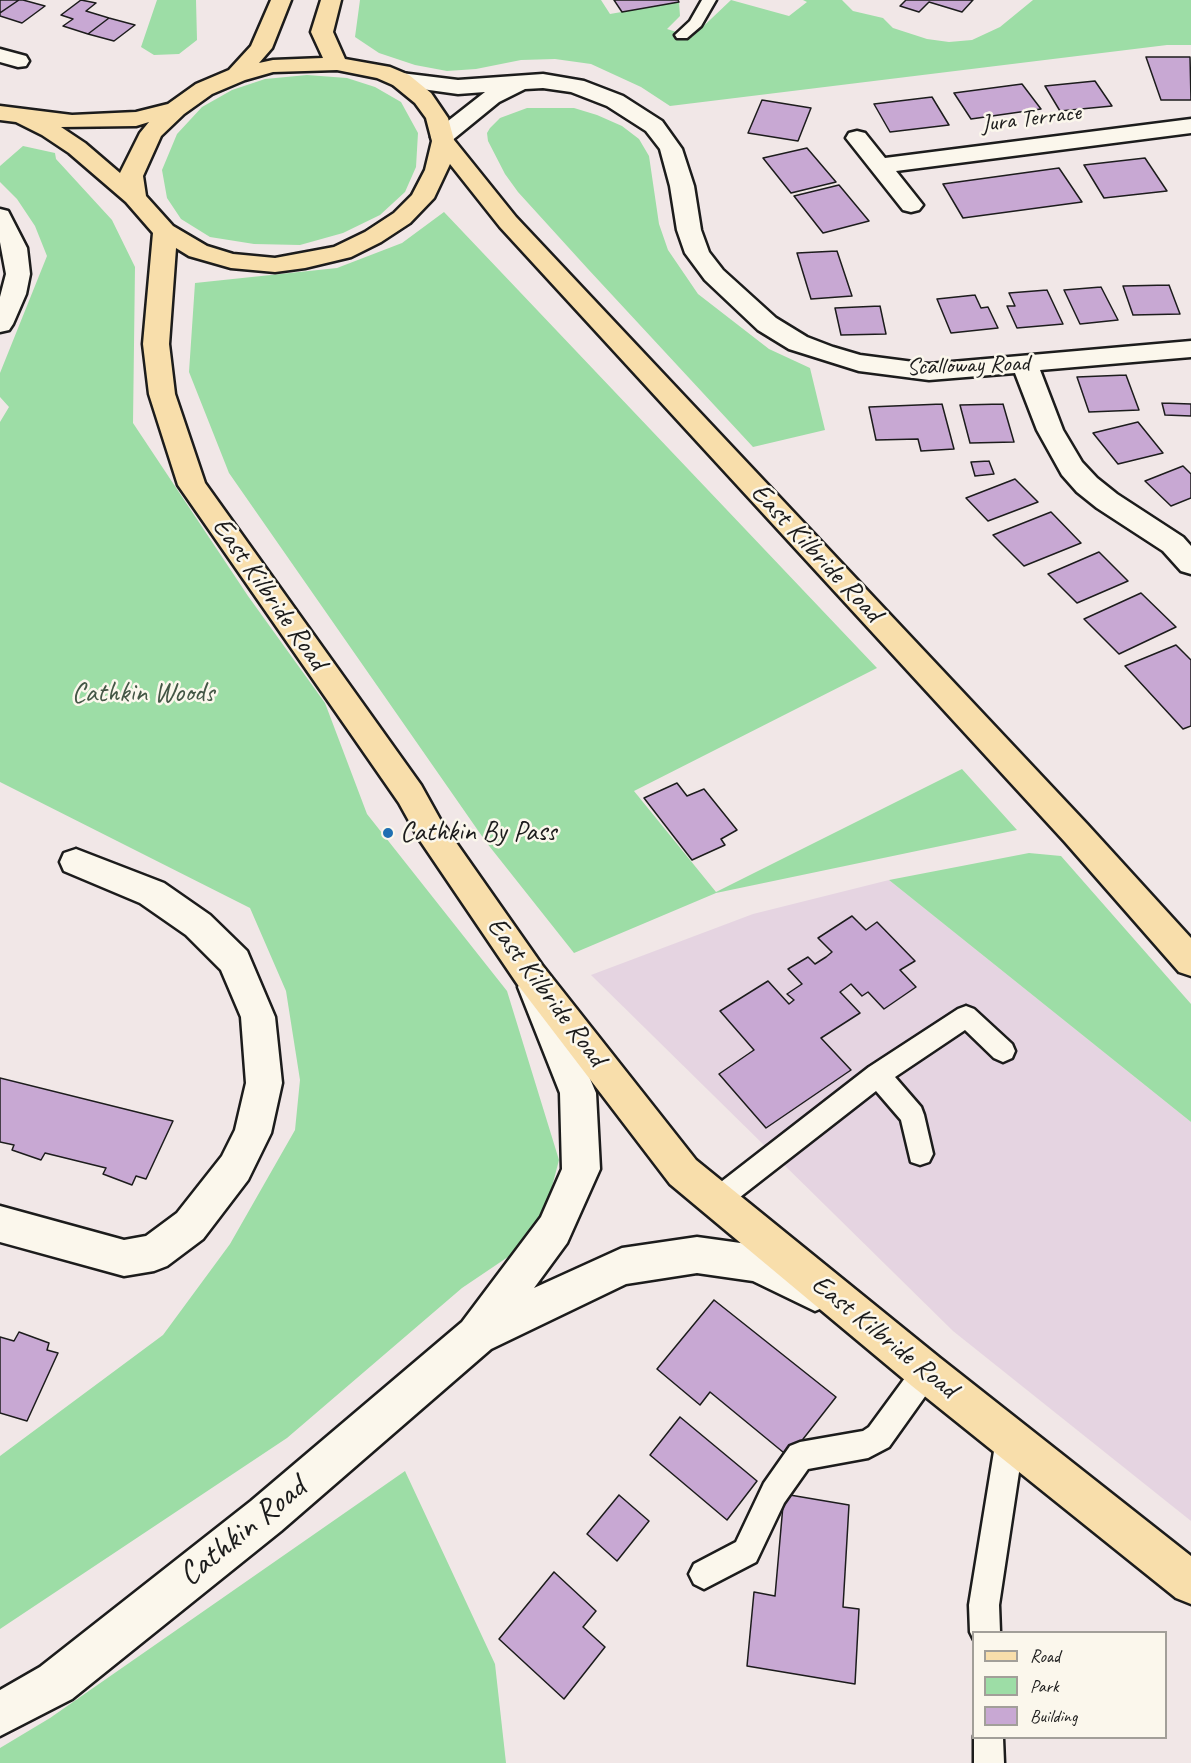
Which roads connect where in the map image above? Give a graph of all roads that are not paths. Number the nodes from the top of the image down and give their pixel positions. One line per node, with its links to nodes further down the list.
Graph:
1 (281, 0): 6 (main road)
2 (331, 0): 5 (main road)
3 (709, 0): 4 (lane)
4 (682, 35)
5 (337, 64): 6 (main road); 7 (main road)
6 (237, 75): 9 (main road)
7 (401, 80): 8 (street, Scalloway Road); 14 (main road, East Kilbride Road)
8 (527, 81): 14 (street, Scalloway Road); 22 (street, Scalloway Road)
9 (176, 109): 11 (main road); 16 (main road)
10 (0, 113): 11 (main road)
11 (24, 117): 16 (main road)
12 (1191, 126): 15 (street, Jura Terrace)
13 (856, 138): 15 (street)
14 (443, 139): 19 (main road); 25 (main road, East Kilbride Road)
15 (879, 166): 17 (street)
16 (134, 197): 19 (main road)
17 (911, 205)
18 (0, 216): 20 (street)
19 (165, 231): 26 (main road, East Kilbride Road)
20 (0, 324)
21 (1191, 349): 22 (street, Scalloway Road)
22 (1025, 364): 23 (street)
23 (1191, 564)
24 (76, 862): 31 (street)
25 (1191, 962)
26 (530, 975): 30 (main road, East Kilbride Road); 32 (street, Cathkin Road)
27 (1003, 1051): 28 (lane)
28 (878, 1075): 29 (lane); 30 (lane)
29 (920, 1154)
30 (717, 1200): 33 (main road, East Kilbride Road)
31 (0, 1224)
32 (476, 1336): 33 (street, Cathkin Road); 38 (street, Cathkin Road)
33 (926, 1372): 34 (main road, East Kilbride Road); 35 (lane)
34 (1010, 1439): 36 (main road, East Kilbride Road); 37 (lane)
35 (704, 1574)
36 (1191, 1583)
37 (985, 1631)
38 (0, 1714)
39 (988, 1739): 40 (lane)
40 (989, 1763)

